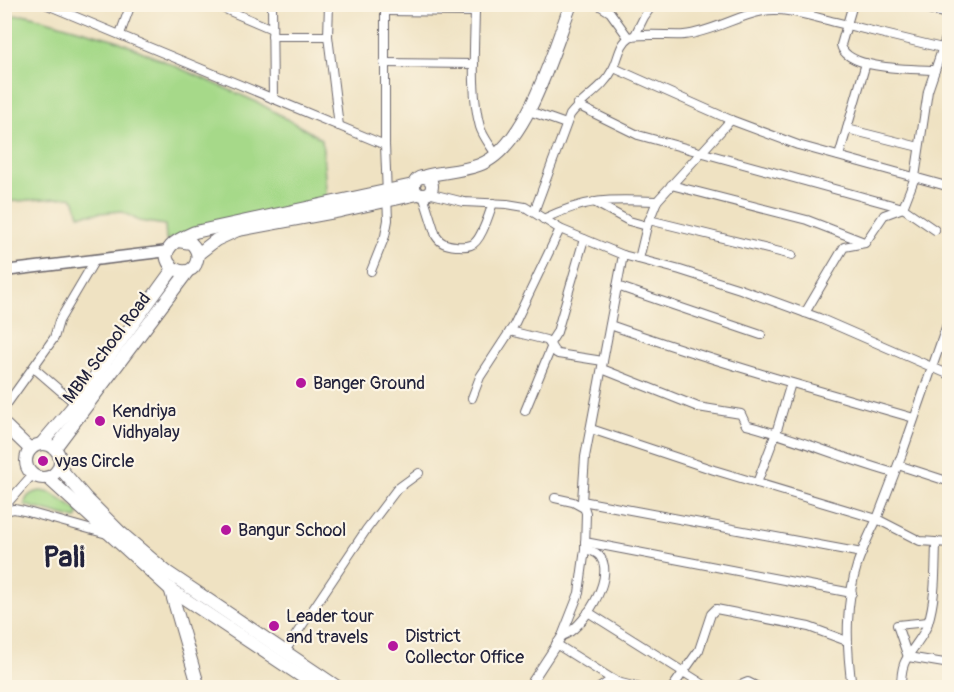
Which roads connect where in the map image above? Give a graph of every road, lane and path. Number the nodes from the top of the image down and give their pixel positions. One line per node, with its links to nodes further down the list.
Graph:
1 (45, 4): 17 (street)
2 (131, 4): 17 (street)
3 (213, 4): 16 (street)
4 (272, 4): 16 (street)
5 (329, 4): 18 (street)
6 (571, 4): 28 (main road)
7 (597, 4): 19 (street)
8 (653, 4): 19 (street)
9 (854, 4): 14 (street)
10 (909, 4): 13 (street)
11 (385, 8): 12 (street); 21 (street)
12 (475, 8): 23 (street)
13 (950, 15)
14 (847, 25): 19 (street); 20 (street); 22 (street)
15 (950, 26): 20 (street)
16 (272, 33): 18 (street); 26 (street)
17 (120, 34): 26 (street)
18 (328, 36): 31 (street)
19 (632, 36): 24 (street)
20 (942, 48): 25 (street)
21 (384, 63): 23 (street); 33 (street)
22 (866, 63): 25 (street); 32 (street)
23 (474, 64): 36 (street)
24 (614, 68): 27 (street); 29 (street)
25 (935, 70): 34 (street)
26 (273, 99): 31 (street)
27 (577, 105): 30 (street); 35 (street)
28 (529, 111): 30 (street); 36 (main road)
29 (731, 120): 35 (street); 37 (street)
30 (566, 124): 47 (street)
31 (339, 126): 33 (street)
32 (847, 129): 34 (street); 37 (street)
33 (385, 145): 42 (street)
34 (919, 147): 38 (street)
35 (701, 153): 39 (street); 46 (street)
36 (496, 155): 41 (main road)
37 (838, 156): 38 (street)
38 (915, 177): 40 (street); 46 (street)
39 (671, 184): 44 (street); 54 (street)
40 (950, 187)
41 (421, 192): 42 (main road); 45 (street); 45 (street)
42 (386, 195): 53 (main road); 56 (main road); 63 (street)
43 (592, 201): 44 (street); 48 (street); 49 (street)
44 (657, 201): 49 (street)
45 (493, 203): 47 (street)
46 (903, 208): 51 (street); 54 (street)
47 (534, 212): 48 (street)
48 (543, 219): 50 (street)
49 (648, 223): 58 (street); 59 (street)
50 (560, 229): 52 (street); 69 (street)
51 (935, 230)
52 (584, 239): 57 (street); 71 (street)
53 (178, 241): 55 (main road); 56 (main road)
54 (865, 243): 66 (street)
55 (168, 250): 60 (street); 61 (main road)
56 (198, 254): 62 (main road)
57 (622, 255): 59 (street); 65 (street)
58 (792, 255)
59 (639, 259): 66 (street)
60 (95, 260): 64 (street); 73 (street)
61 (173, 269): 62 (main road); 78 (main road, MBM School Road)
62 (188, 271): 78 (main road, MBM School Road)
63 (371, 271)
64 (4, 272)
65 (617, 286): 68 (street); 70 (street)
66 (805, 313): 74 (street)
67 (950, 316): 74 (street)
68 (610, 325): 72 (street); 76 (street)
69 (510, 332): 71 (street); 77 (street)
70 (761, 335)
71 (551, 346): 72 (street); 80 (street)
72 (602, 365): 83 (street); 84 (street)
73 (34, 368): 78 (street); 79 (street)
74 (931, 368): 75 (street); 81 (street)
75 (950, 375)
76 (791, 383): 81 (street); 84 (street)
77 (472, 398)
78 (79, 407): 85 (main road, MBM School Road); 86 (main road, MBM School Road)
79 (4, 408)
80 (525, 411)
81 (914, 418): 89 (street)
82 (4, 424): 87 (main road)
83 (591, 429): 94 (street); 96 (street)
84 (776, 433): 89 (street); 94 (street)
85 (42, 443): 86 (main road); 87 (main road)
86 (55, 448): 88 (main road)
87 (30, 449): 91 (main road)
88 (59, 468): 92 (main road); 104 (main road)
89 (896, 469): 93 (street); 98 (street)
90 (418, 473): 112 (street)
91 (32, 475): 92 (main road); 97 (street)
92 (48, 478): 99 (main road)
93 (950, 482)
94 (757, 483): 98 (street)
95 (555, 498): 96 (street)
96 (583, 504): 102 (street); 103 (street)
97 (4, 509): 99 (street)
98 (877, 519): 101 (street); 103 (street)
99 (110, 535): 105 (main road)
100 (950, 543): 101 (street)
101 (936, 544): 108 (street)
102 (585, 546): 106 (street); 107 (street); 109 (street)
103 (862, 553): 106 (street)
104 (167, 572): 105 (main road); 112 (main road)
105 (170, 589): 117 (main road); 118 (main road)
106 (852, 593): 110 (street)
107 (588, 612): 109 (street); 115 (street)
108 (928, 622): 113 (street); 113 (street)
109 (562, 636): 111 (street)
110 (847, 641): 115 (street); 127 (street)
111 (556, 644): 116 (street); 120 (street)
112 (285, 651): 119 (main road)
113 (908, 657): 114 (street); 128 (street)
114 (950, 664)
115 (684, 673): 123 (street); 124 (street)
116 (612, 679): 121 (street); 122 (street)
117 (199, 687)
118 (320, 687)
119 (339, 687)
120 (528, 687)
121 (599, 687)
122 (641, 687)
123 (672, 687)
124 (709, 687)
125 (733, 687): 126 (street)
126 (760, 687)
127 (852, 687)
128 (901, 687)

